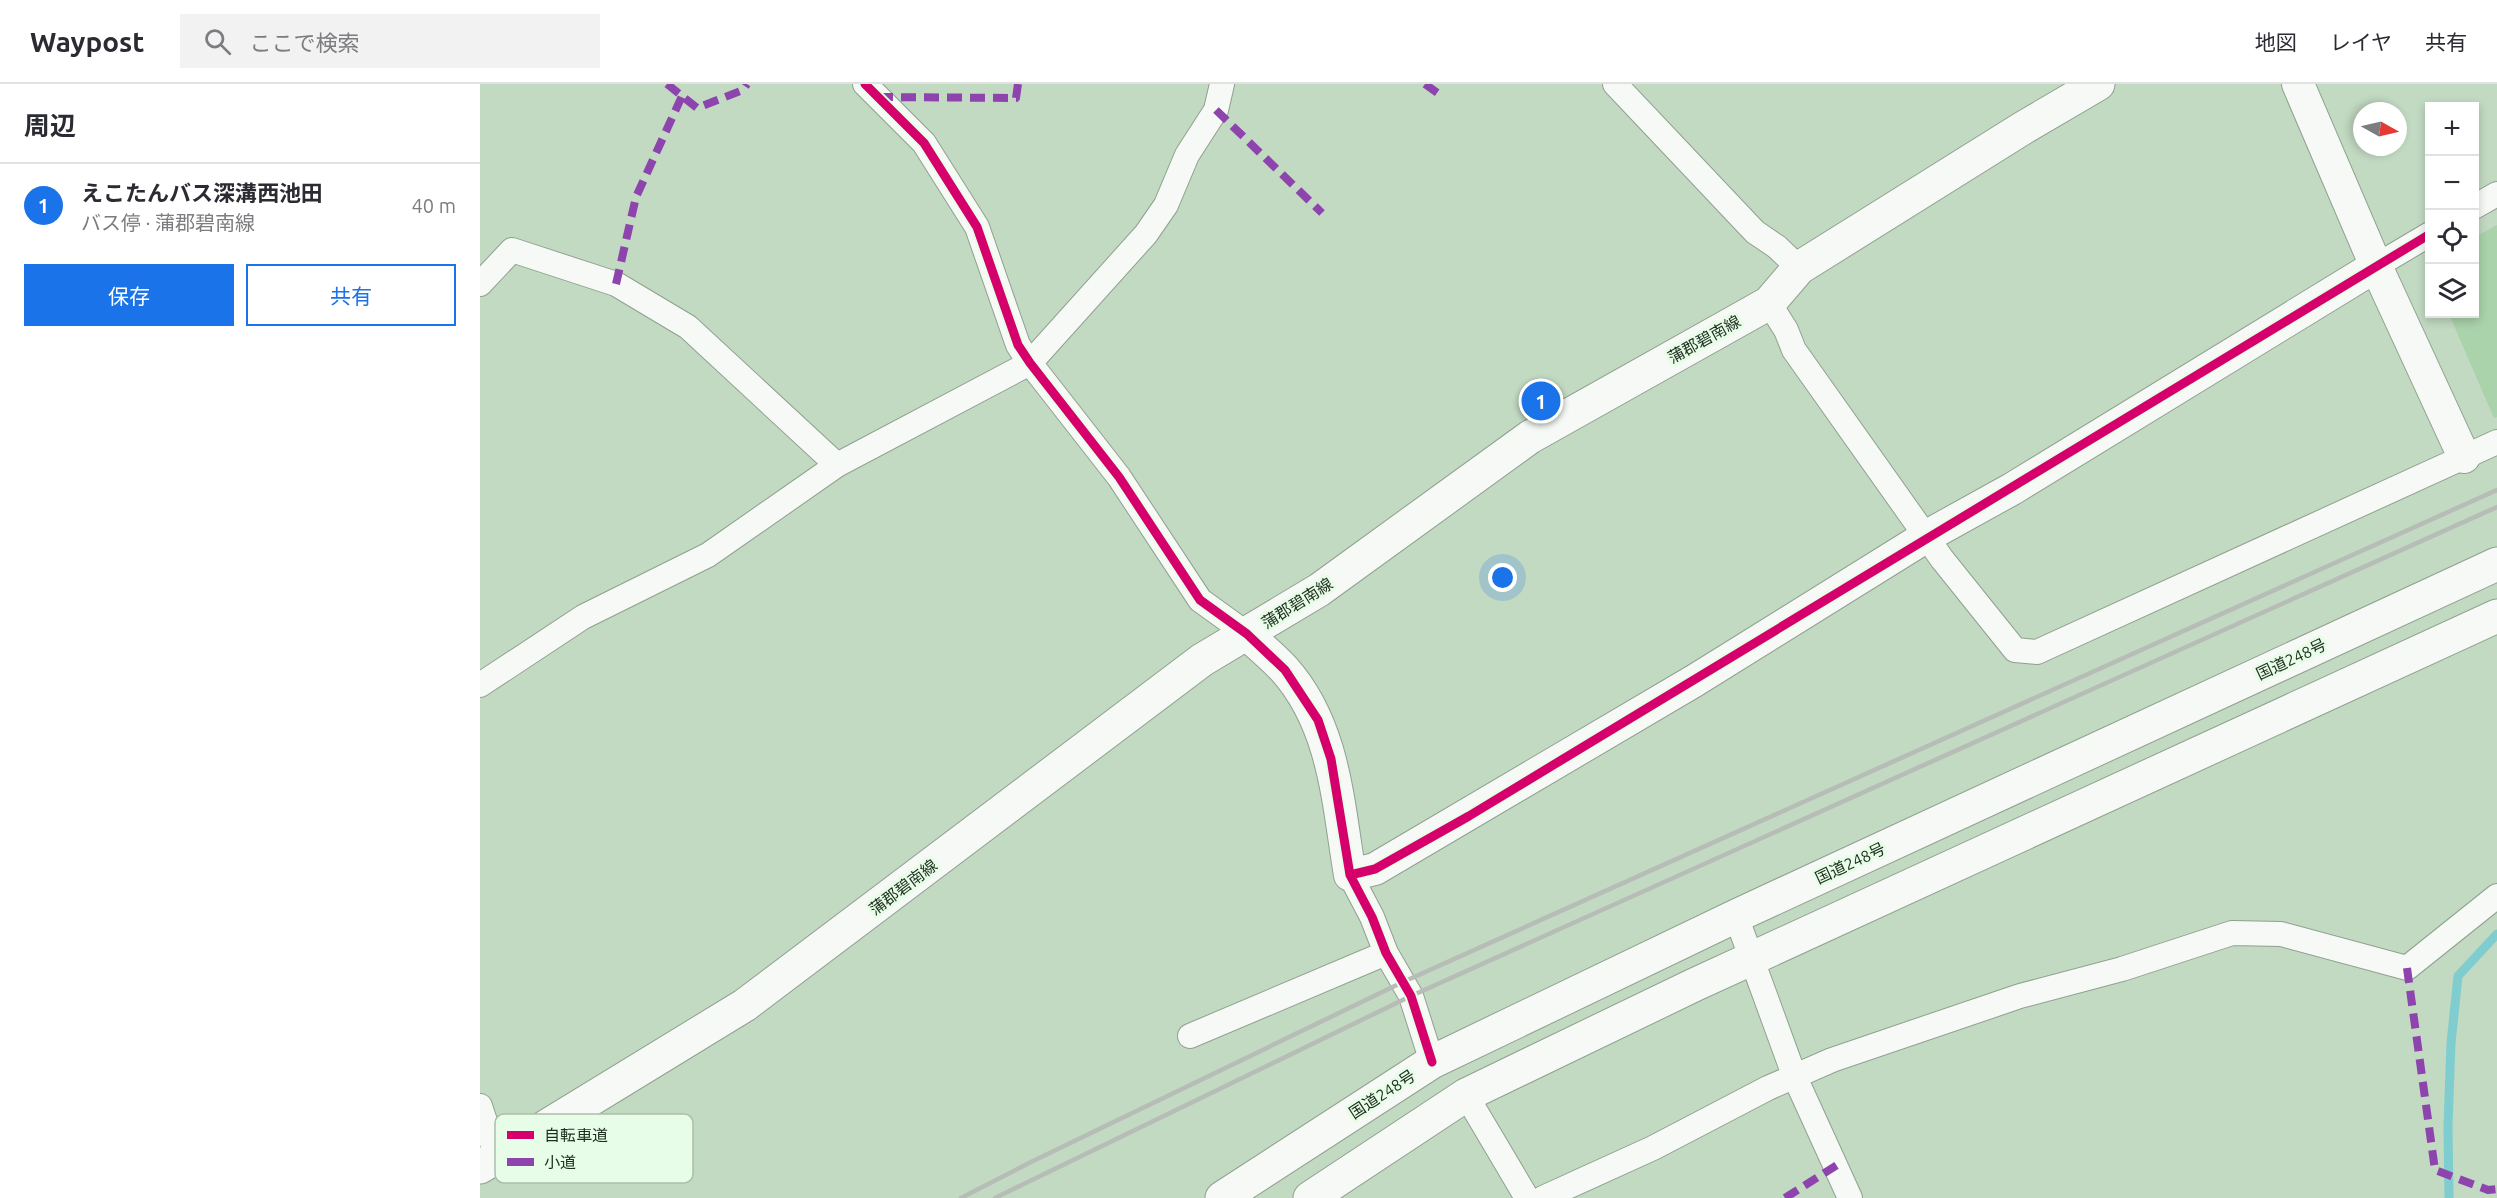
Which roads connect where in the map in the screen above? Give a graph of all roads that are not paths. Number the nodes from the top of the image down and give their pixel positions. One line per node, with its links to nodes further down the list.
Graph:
1 (865, 84): 13 (street)
2 (1222, 84): 13 (street)
3 (1615, 84): 10 (street)
4 (2098, 84): 10 (main road, 蒲郡碧南線)
5 (2298, 84): 9 (street)
6 (2497, 194): 7 (street)
7 (2479, 205)
8 (2425, 237): 9 (street)
9 (2376, 266): 15 (street); 17 (street)
10 (1799, 268): 12 (main road, 蒲郡碧南線)
11 (480, 284): 16 (street)
12 (1769, 303): 17 (street); 20 (main road, 蒲郡碧南線)
13 (1030, 363): 16 (street); 20 (street)
14 (2497, 442): 15 (street)
15 (2464, 457): 17 (street)
16 (837, 465): 21 (street)
17 (1927, 536): 22 (street)
18 (2497, 564): 24 (main road, 国道248号)
19 (2497, 616): 26 (main road)
20 (1247, 634): 22 (street); 32 (main road, 蒲郡碧南線)
21 (480, 685)
22 (1350, 875): 25 (street)
23 (2497, 896): 29 (street)
24 (1736, 916): 26 (street); 28 (main road, 国道248号)
25 (1386, 953): 27 (street); 28 (street)
26 (1751, 961): 29 (street); 30 (main road)
27 (1190, 1036)
28 (1432, 1062): 34 (main road, 国道248号)
29 (1794, 1075): 37 (street); 38 (street)
30 (1466, 1095): 35 (main road); 36 (street)
31 (480, 1106): 33 (street)
32 (565, 1114)
33 (488, 1161)
34 (1222, 1198)
35 (1310, 1198)
36 (1527, 1198)
37 (1543, 1198)
38 (1850, 1198)

